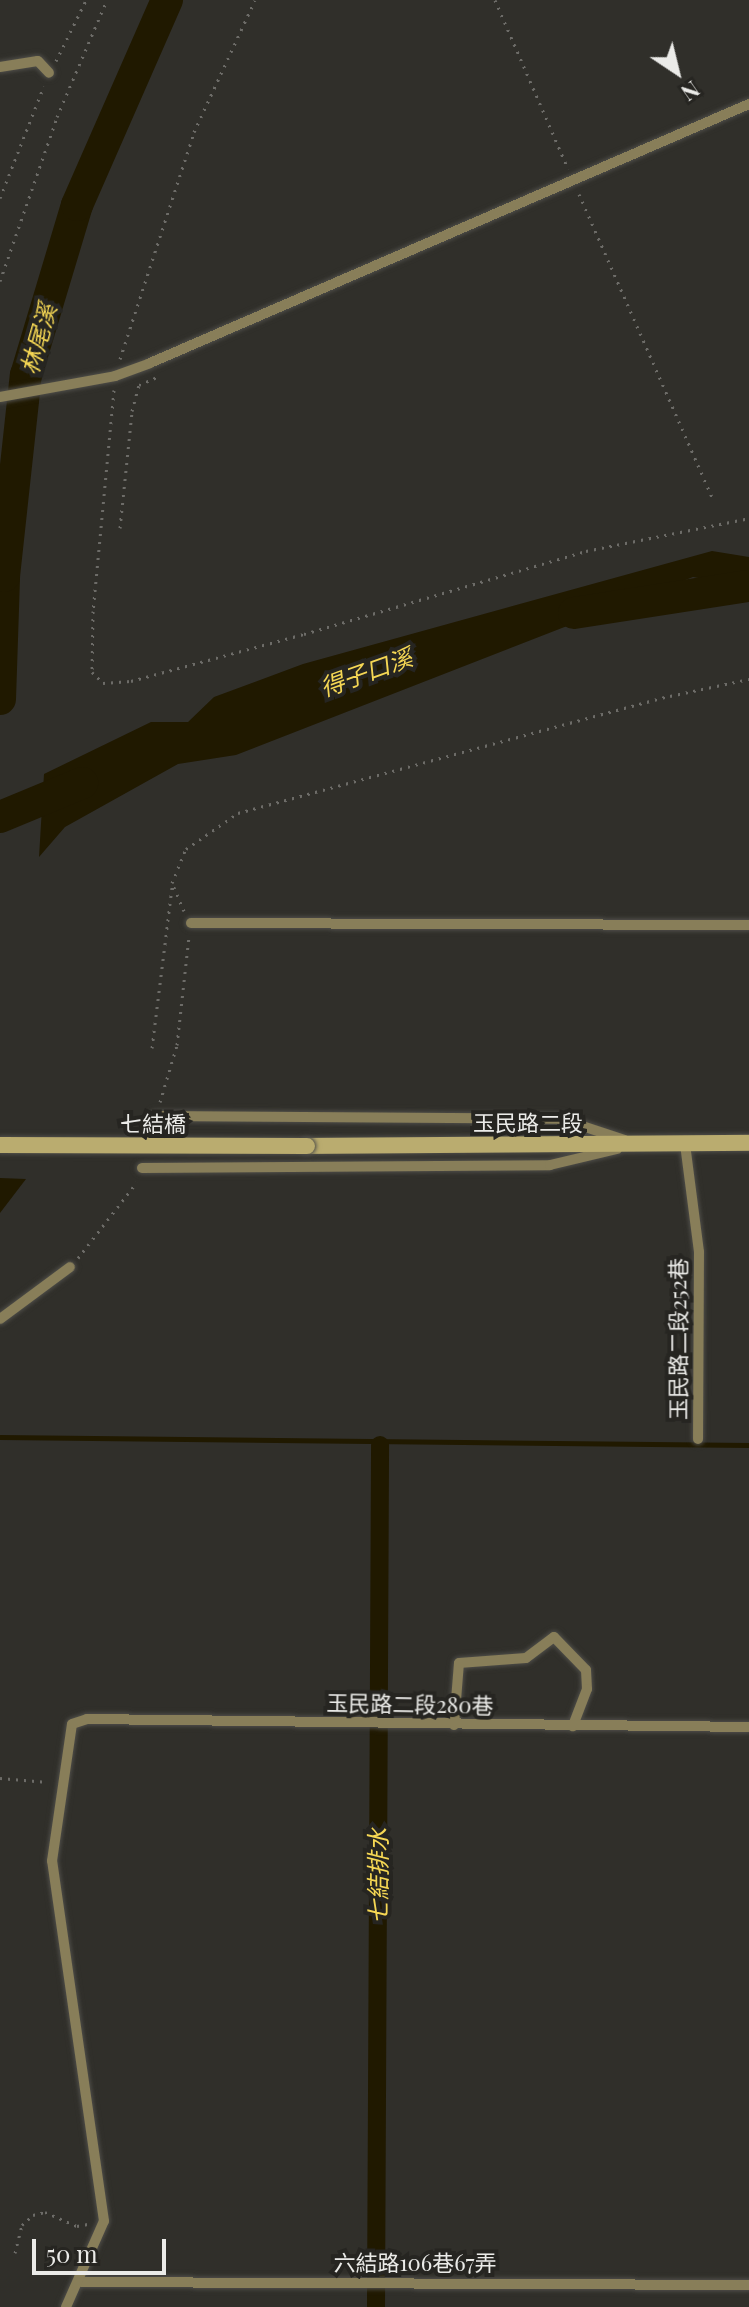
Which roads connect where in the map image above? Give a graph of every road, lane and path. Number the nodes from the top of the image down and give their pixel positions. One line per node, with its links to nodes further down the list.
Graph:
1 (86, 0): 6 (path)
2 (107, 0): 10 (path)
3 (255, 0): 12 (path)
4 (495, 0): 8 (path)
5 (0, 67): 6 (lane)
6 (49, 73): 9 (path)
7 (749, 104): 8 (lane)
8 (573, 180): 12 (lane); 14 (path)
9 (0, 198)
10 (0, 281)
11 (171, 371): 16 (path)
12 (115, 376): 13 (lane); 15 (path)
13 (0, 397)
14 (712, 497)
15 (749, 518)
16 (120, 528)
17 (749, 679): 18 (path)
18 (172, 883): 19 (path); 21 (path)
19 (191, 923): 20 (lane)
20 (749, 925)
21 (152, 1048)
22 (155, 1116): 24 (lane)
23 (749, 1143): 25 (street, 玉民路二段)
24 (638, 1144): 25 (street, 玉民路二段); 27 (street, 玉民路二段); 28 (lane)
25 (685, 1144): 31 (lane, 玉民路二段252巷)
26 (0, 1145): 27 (street, 七結橋, bridge)
27 (307, 1146)
28 (142, 1168)
29 (70, 1267): 30 (lane)
30 (0, 1319)
31 (698, 1439)
32 (454, 1725): 33 (lane, 玉民路二段280巷); 33 (lane); 36 (lane, 玉民路二段280巷)
33 (573, 1726): 34 (lane, 玉民路二段280巷)
34 (749, 1727)
35 (0, 1778): 36 (path)
36 (61, 1783): 37 (lane)
37 (104, 2221): 38 (path); 39 (lane)
38 (15, 2253)
39 (81, 2282): 40 (lane, 六結路106巷67弄); 41 (lane)
40 (749, 2285)
41 (66, 2307)

